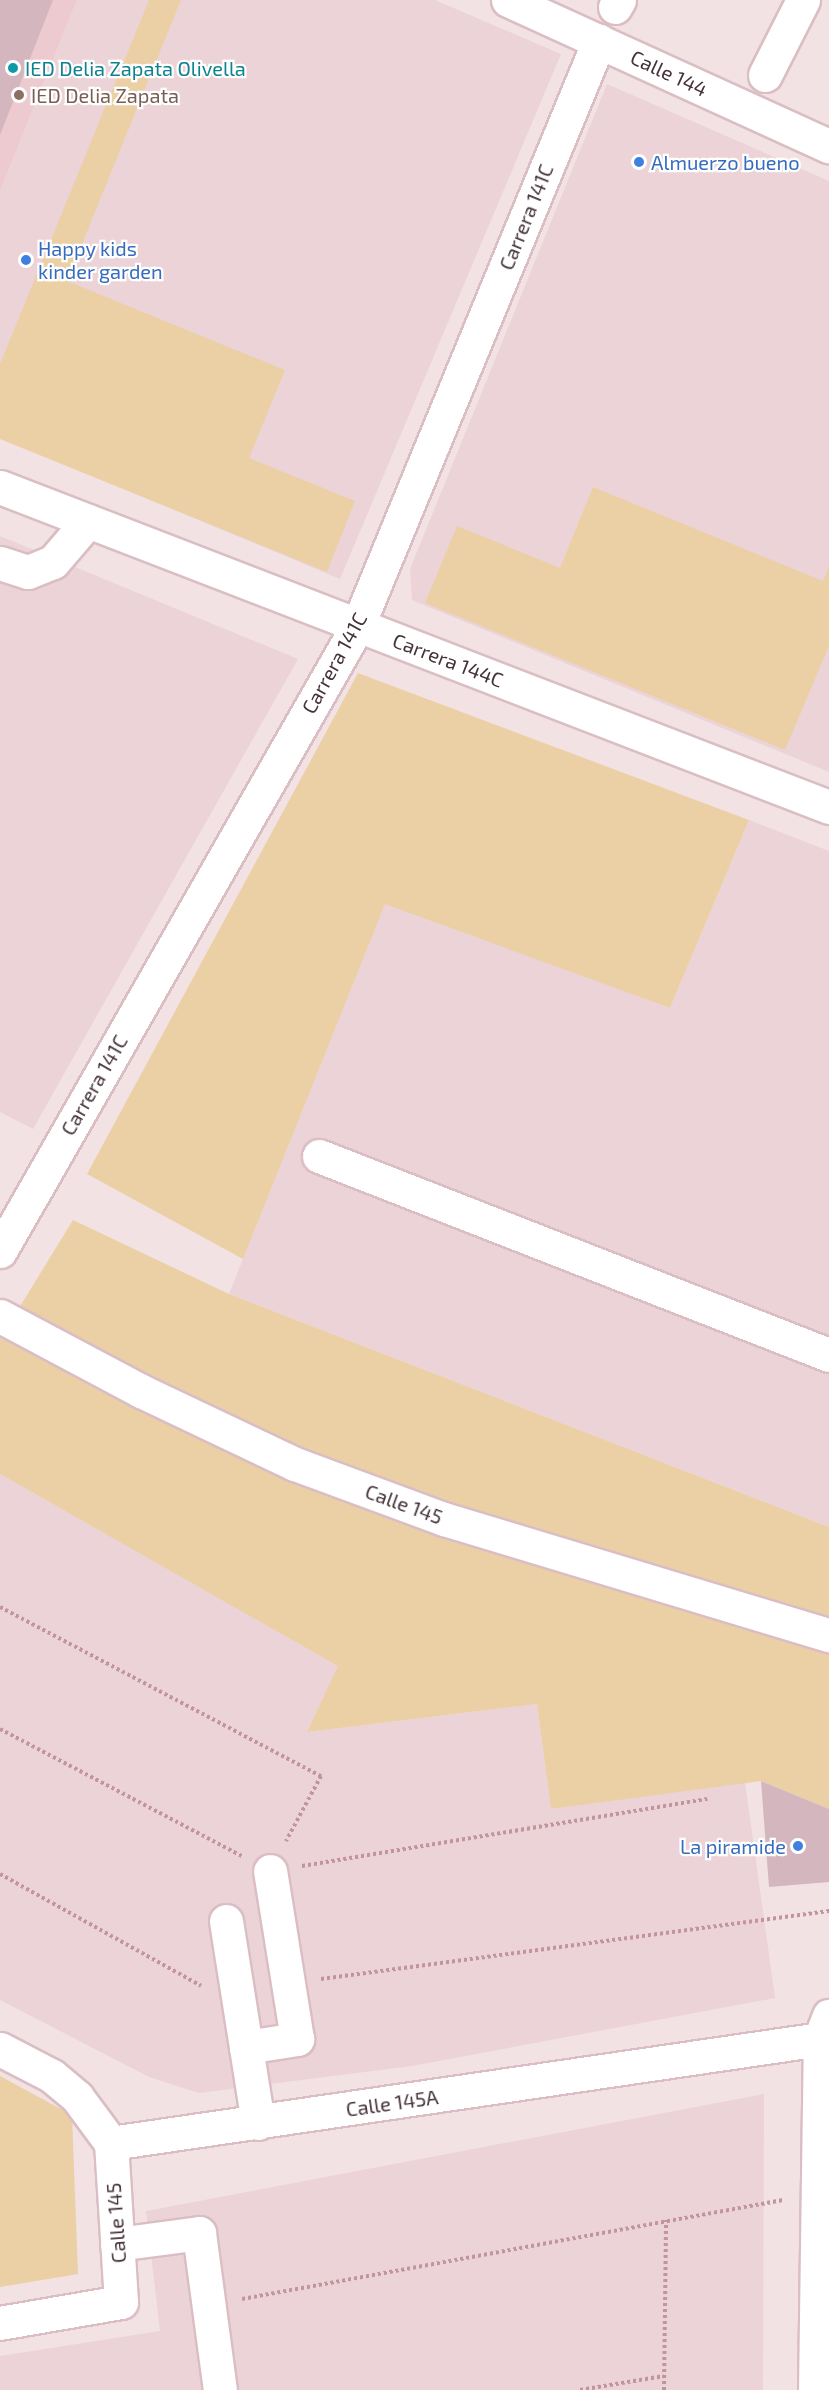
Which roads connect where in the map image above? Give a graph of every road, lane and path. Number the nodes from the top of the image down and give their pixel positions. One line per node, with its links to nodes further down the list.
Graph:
1 (508, 0): 3 (street, Calle 144)
2 (803, 0): 4 (street)
3 (599, 41): 5 (street, Calle 144); 9 (street, Carrera 141C)
4 (765, 75)
5 (829, 146)
6 (0, 487): 7 (street, Carrera 144C)
7 (88, 521): 8 (street); 9 (street, Carrera 144C)
8 (0, 563)
9 (358, 625): 10 (street, Carrera 144C); 12 (street, Carrera 141C)
10 (829, 807)
11 (319, 1156): 14 (street)
12 (2, 1244)
13 (0, 1316): 16 (street, Calle 145)
14 (829, 1355)
15 (0, 1607): 19 (path)
16 (829, 1635)
17 (0, 1729): 19 (path)
18 (707, 1799): 19 (path)
19 (270, 1871): 23 (street)
20 (0, 1875): 24 (path)
21 (829, 1911): 23 (path)
22 (226, 1921): 24 (street)
23 (289, 1983): 26 (street)
24 (240, 2007): 26 (street)
25 (824, 2027): 28 (street, Calle 145A); 30 (street)
26 (246, 2047): 28 (street)
27 (0, 2049): 29 (street)
28 (258, 2123): 29 (street, Calle 145A)
29 (111, 2143): 32 (street, Calle 145)
30 (817, 2194): 31 (path); 35 (street)
31 (666, 2220): 33 (path); 36 (path)
32 (117, 2244): 33 (street); 34 (street, Calle 145)
33 (209, 2305): 37 (street)
34 (0, 2323)
35 (822, 2347): 40 (street)
36 (664, 2376): 38 (path); 39 (path)
37 (220, 2390)
38 (580, 2390)
39 (664, 2390)
40 (815, 2390)

